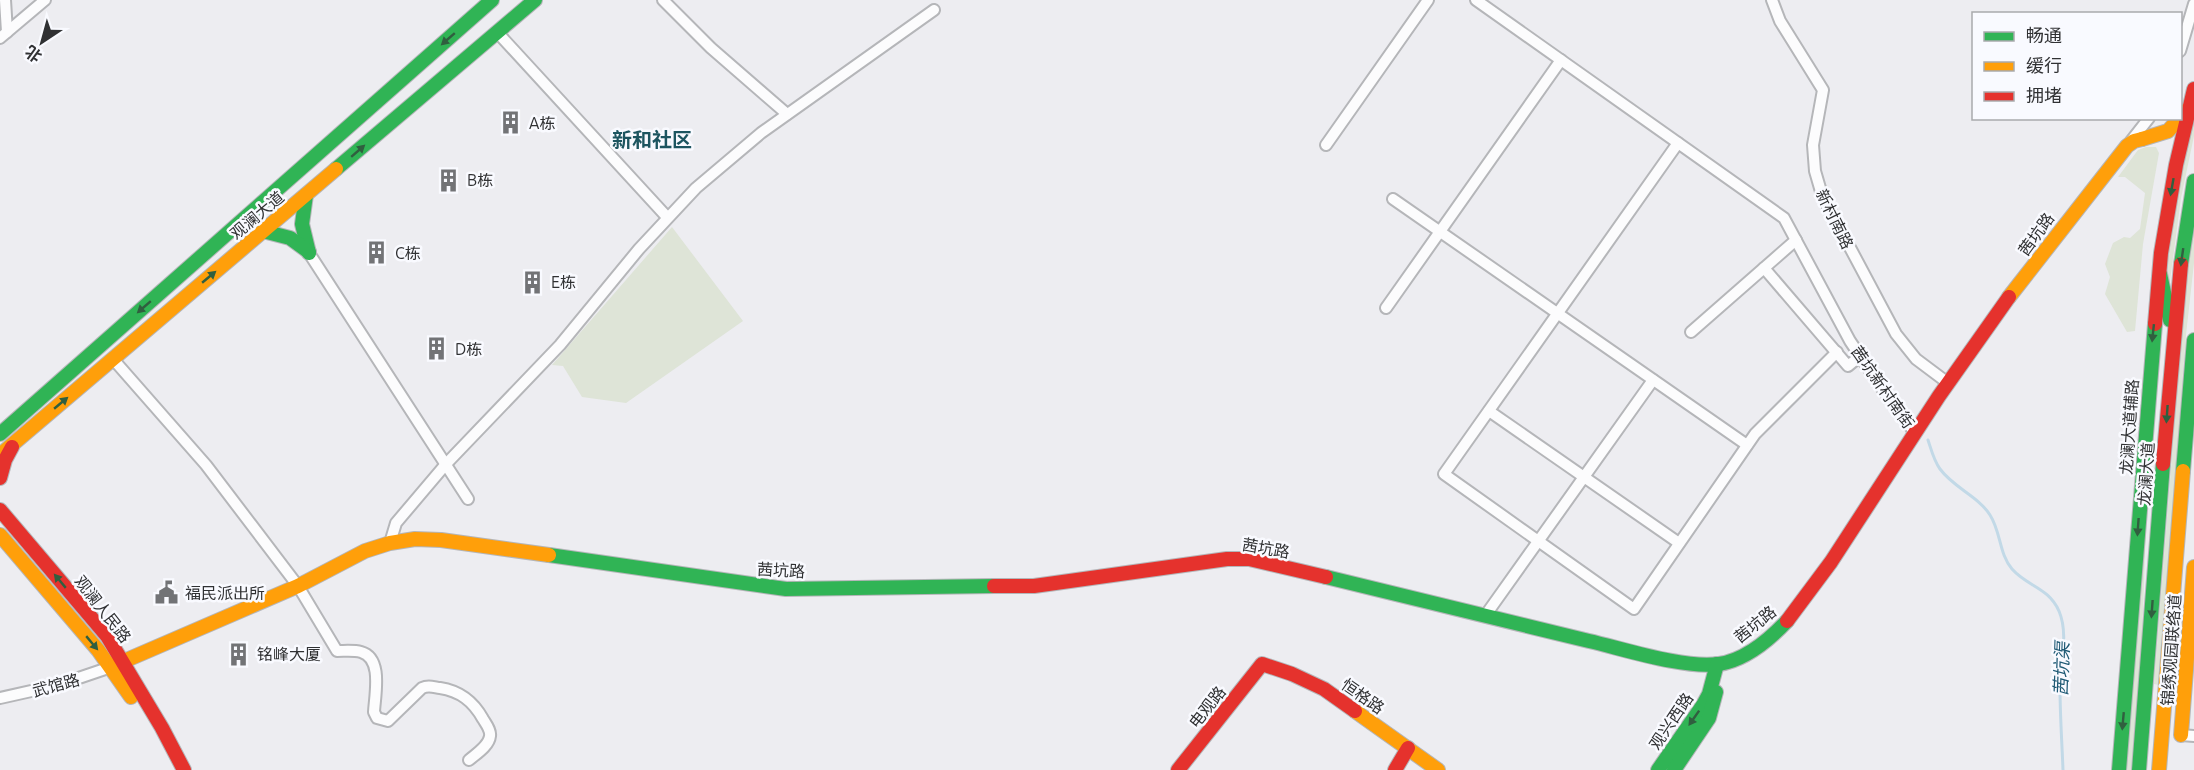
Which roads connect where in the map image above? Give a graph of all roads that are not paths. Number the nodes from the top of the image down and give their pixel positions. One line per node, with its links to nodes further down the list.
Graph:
1 (5, 0): 12 (street)
2 (45, 0): 12 (street)
3 (492, 0): 46 (main road, 观澜大道, one-way to 46)
4 (535, 0): 11 (main road, 观澜大道)
5 (663, 0): 16 (street)
6 (1428, 0): 22 (street)
7 (1476, 0): 14 (street, 茜坑新村南街)
8 (1772, 0): 44 (street, 新村南路)
9 (2194, 4): 13 (street)
10 (934, 10): 16 (street)
11 (497, 32): 26 (main road, 观澜大道, one-way to 11); 28 (street)
12 (4, 35)
13 (2182, 47)
14 (1562, 60): 21 (street, 茜坑新村南街); 30 (street)
15 (2192, 96): 17 (main road, 茜坑路); 24 (main road, 龙澜大道辅路)
16 (787, 114): 28 (street)
17 (2182, 117)
18 (2147, 120): 23 (street)
19 (2180, 120): 20 (main road, 茜坑路)
20 (2142, 139): 23 (main road, 茜坑路); 24 (main road)
21 (1678, 143): 31 (street, 茜坑新村南街); 36 (street)
22 (1326, 146)
23 (2127, 146): 44 (main road, 茜坑路)
24 (2176, 165): 34 (main road, 龙澜大道辅路, one-way to 34)
25 (2194, 181): 38 (main road, 龙澜大道, one-way to 38)
26 (306, 195): 29 (main road, 观澜大道); 32 (main road)
27 (1393, 200): 30 (street)
28 (667, 217): 51 (street)
29 (263, 231): 32 (main road); 42 (main road, 观澜大道, one-way to 29)
30 (1440, 232): 35 (street); 36 (street)
31 (1796, 240): 33 (street); 41 (street, 茜坑新村南街)
32 (309, 253): 51 (street)
33 (1764, 268): 37 (street); 40 (street)
34 (2160, 274): 38 (main road); 80 (main road, 龙澜大道辅路, one-way to 80)
35 (1386, 308)
36 (1558, 314): 43 (street); 45 (street)
37 (1691, 332)
38 (2173, 335): 81 (main road, 龙澜大道, one-way to 81)
39 (2194, 340): 58 (main road)
40 (1837, 352): 41 (street); 49 (street)
41 (1860, 356): 47 (street, 茜坑新村南街)
42 (113, 358): 48 (main road, 观澜大道, one-way to 42); 64 (street)
43 (1653, 380): 49 (street); 53 (street)
44 (1948, 383): 47 (main road, 茜坑路)
45 (1489, 411): 53 (street); 60 (street)
46 (2, 432)
47 (1915, 433): 67 (main road, 茜坑路)
48 (16, 441): 50 (main road, 观澜大道); 54 (main road)
49 (1747, 445): 62 (street)
50 (0, 455)
51 (446, 464): 56 (street); 61 (street)
52 (2194, 474): 58 (main road)
53 (1584, 477): 60 (street); 62 (street)
54 (0, 478)
55 (0, 498): 57 (main road)
56 (468, 499)
57 (3, 513): 68 (main road, 观澜人民路, one-way to 57)
58 (2178, 533): 82 (main road)
59 (0, 535): 68 (main road, 观澜人民路, one-way to 68)
60 (1538, 541): 62 (street); 65 (street)
61 (390, 543): 64 (main road, 茜坑路); 65 (main road, 茜坑路)
62 (1679, 543)
63 (2194, 567): 70 (main road, 锦绣观园联络道)
64 (298, 586): 68 (main road, 茜坑路); 72 (street)
65 (1485, 616): 67 (main road, 茜坑路)
66 (1262, 664): 71 (main road, 恒格路); 75 (main road, 电观路)
67 (1717, 664): 78 (main road, 观兴西路, one-way to 78); 79 (main road, 观兴西路)
68 (117, 665): 69 (street, 武馆路); 73 (main road, 观澜人民路); 74 (main road, 观澜人民路)
69 (0, 698)
70 (2188, 735)
71 (1408, 748): 76 (main road); 77 (main road, 恒格路)
72 (469, 760)
73 (172, 770)
74 (184, 770)
75 (1178, 770)
76 (1395, 770)
77 (1438, 770)
78 (1658, 770)
79 (1674, 770)
80 (2119, 770)
81 (2139, 770)
82 (2159, 770)

